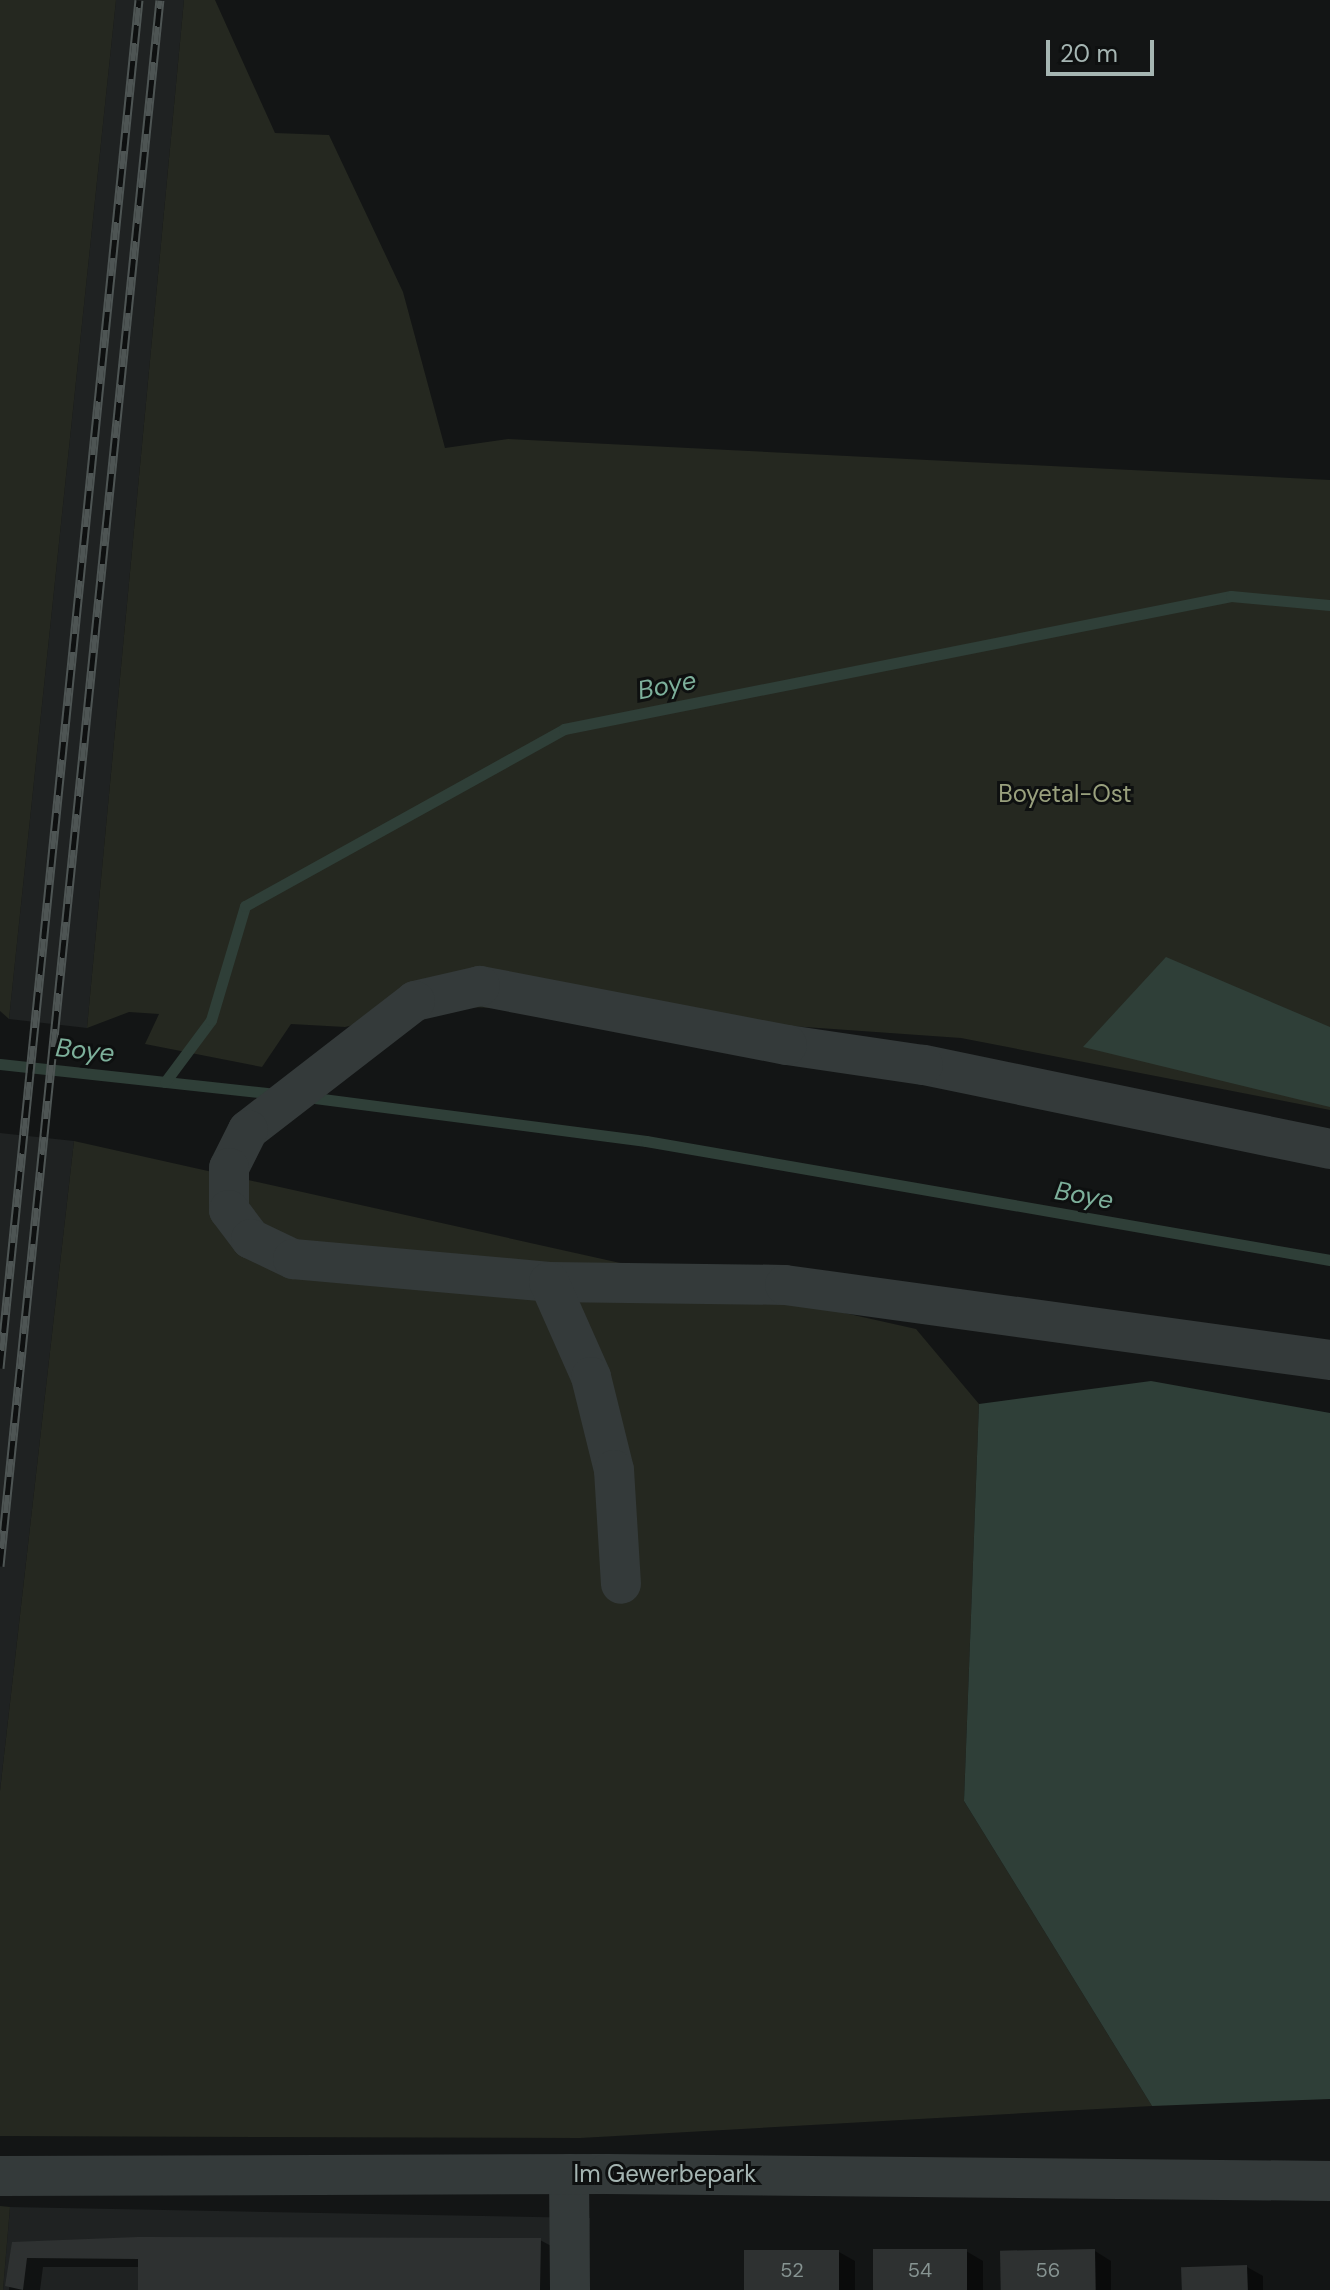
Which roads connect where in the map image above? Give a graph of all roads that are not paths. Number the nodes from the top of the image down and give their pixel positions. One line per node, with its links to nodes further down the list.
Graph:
1 (1330, 1149): 2 (street)
2 (549, 1282): 3 (street); 4 (street)
3 (1330, 1360)
4 (621, 1584)
5 (569, 2174): 6 (street, Im Gewerbepark); 7 (street, Im Gewerbepark); 8 (street)
6 (0, 2176)
7 (1330, 2181)
8 (570, 2290)

